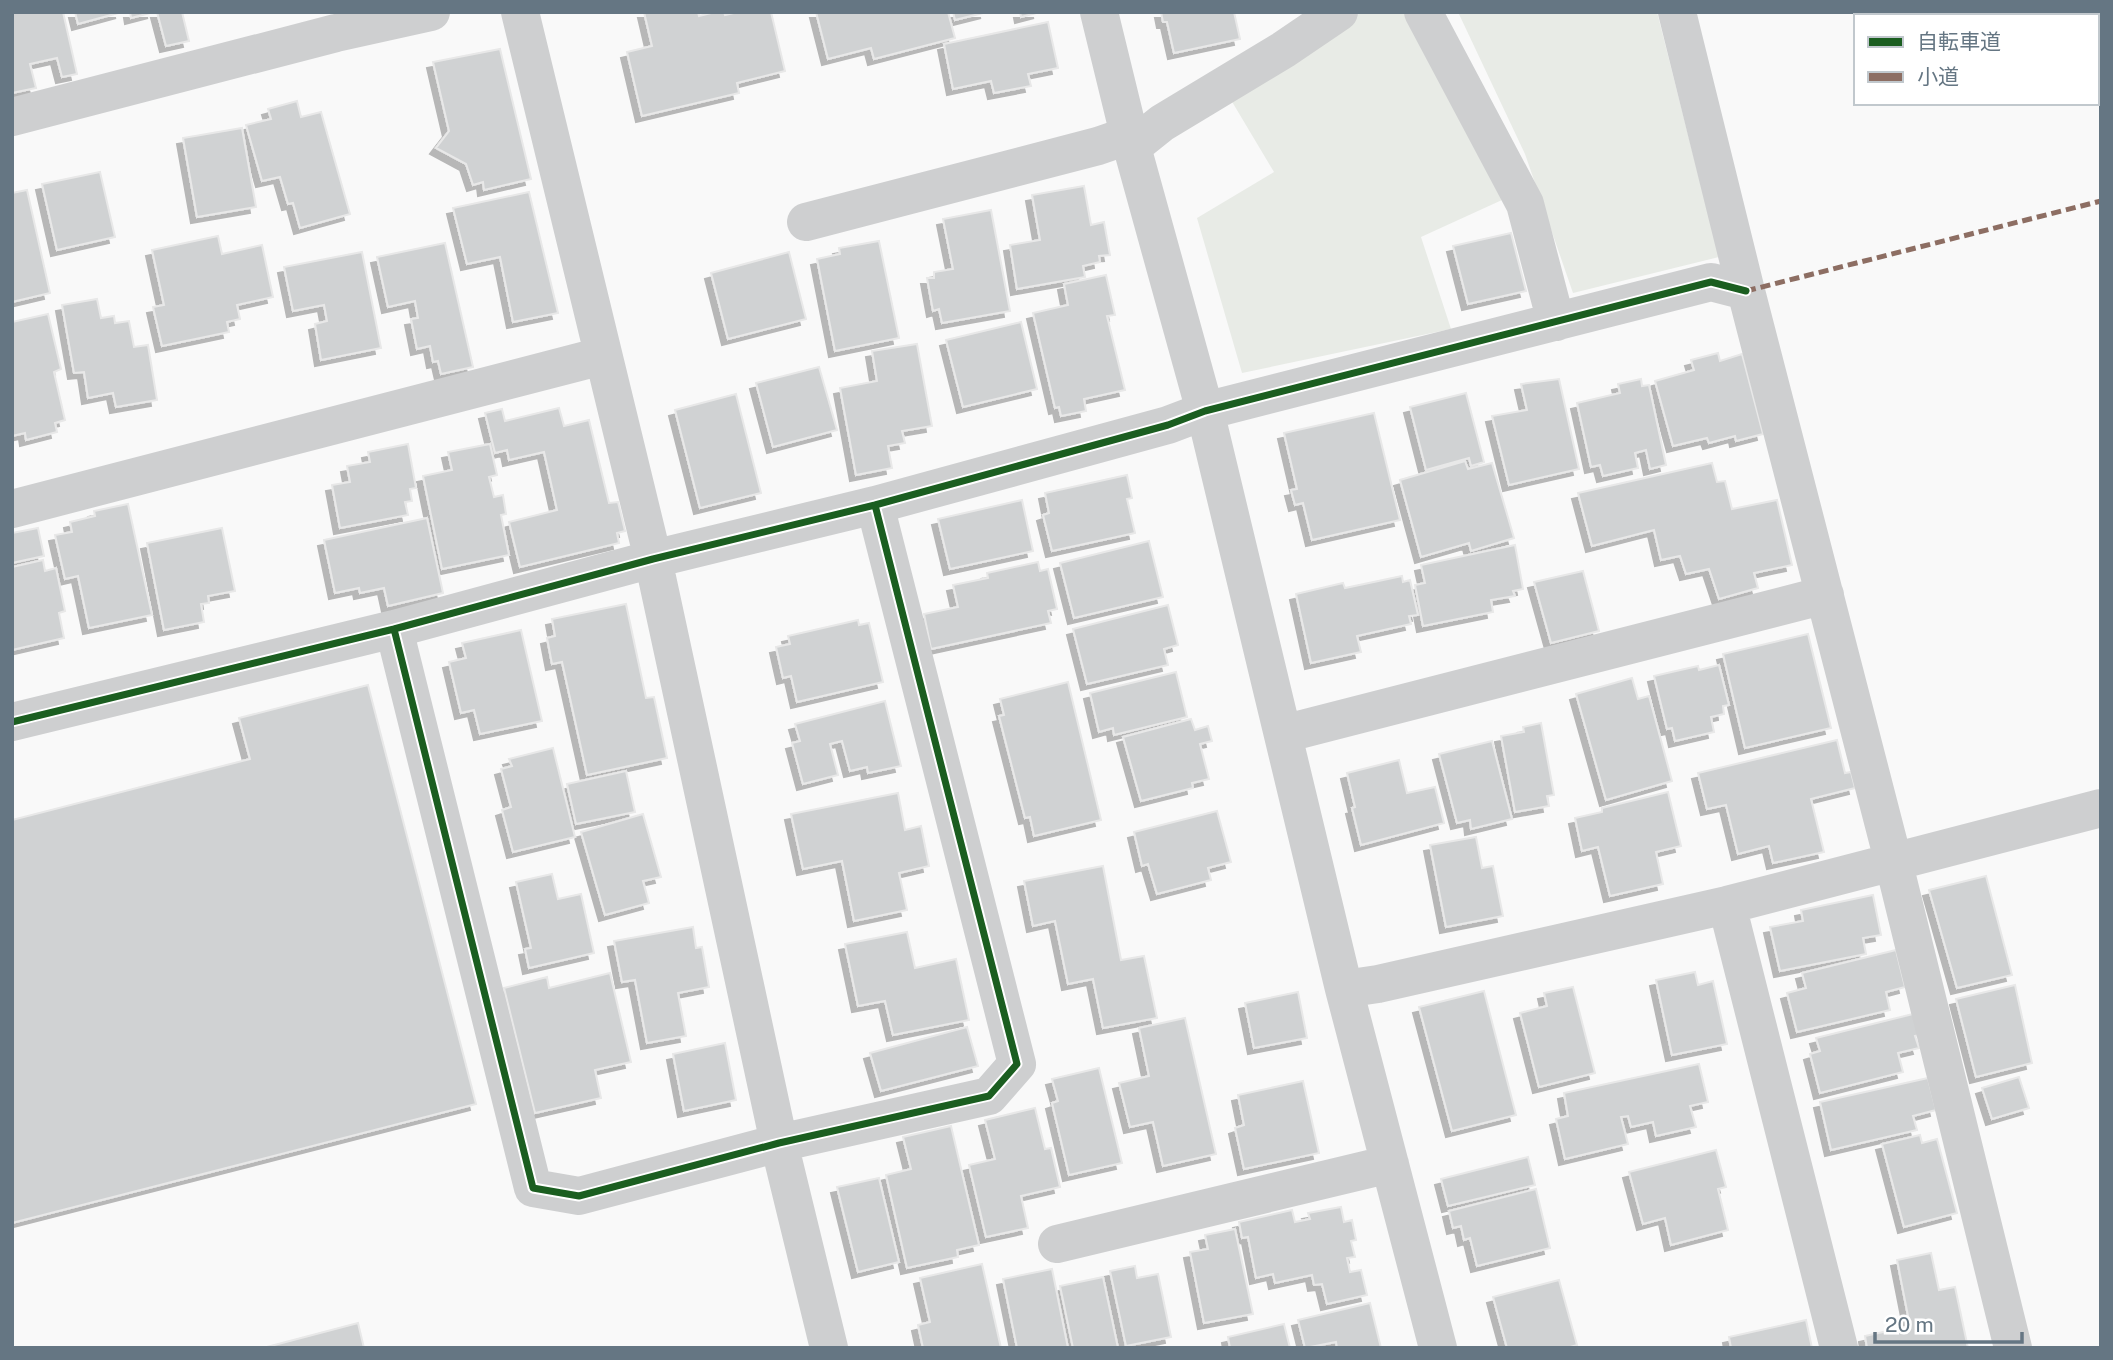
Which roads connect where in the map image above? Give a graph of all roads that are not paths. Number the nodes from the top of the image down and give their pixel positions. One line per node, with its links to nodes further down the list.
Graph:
1 (431, 12): 7 (street)
2 (520, 12): 13 (street)
3 (1099, 12): 9 (street)
4 (1339, 12): 9 (street)
5 (1423, 12): 12 (street)
6 (1677, 12): 11 (street)
7 (333, 23): 8 (street)
8 (12, 117)
9 (1131, 141): 10 (street); 14 (street)
10 (806, 222)
11 (1746, 291): 12 (street); 18 (street)
12 (1556, 323): 14 (street)
13 (602, 356): 16 (street); 17 (street)
14 (1205, 411): 15 (street); 21 (street)
15 (875, 505): 17 (street); 26 (street)
16 (12, 509)
17 (653, 559): 19 (street); 26 (street)
18 (1825, 595): 21 (street); 23 (street)
19 (394, 629): 20 (street); 26 (street)
20 (12, 722)
21 (1283, 734): 25 (street)
22 (2101, 808): 23 (street)
23 (1893, 860): 24 (street); 32 (street)
24 (1727, 905): 25 (street); 31 (street)
25 (1344, 989): 27 (street)
26 (779, 1143): 29 (street)
27 (1390, 1164): 28 (street); 30 (street)
28 (1057, 1244)
29 (829, 1348)
30 (1438, 1348)
31 (1839, 1348)
32 (2012, 1348)

